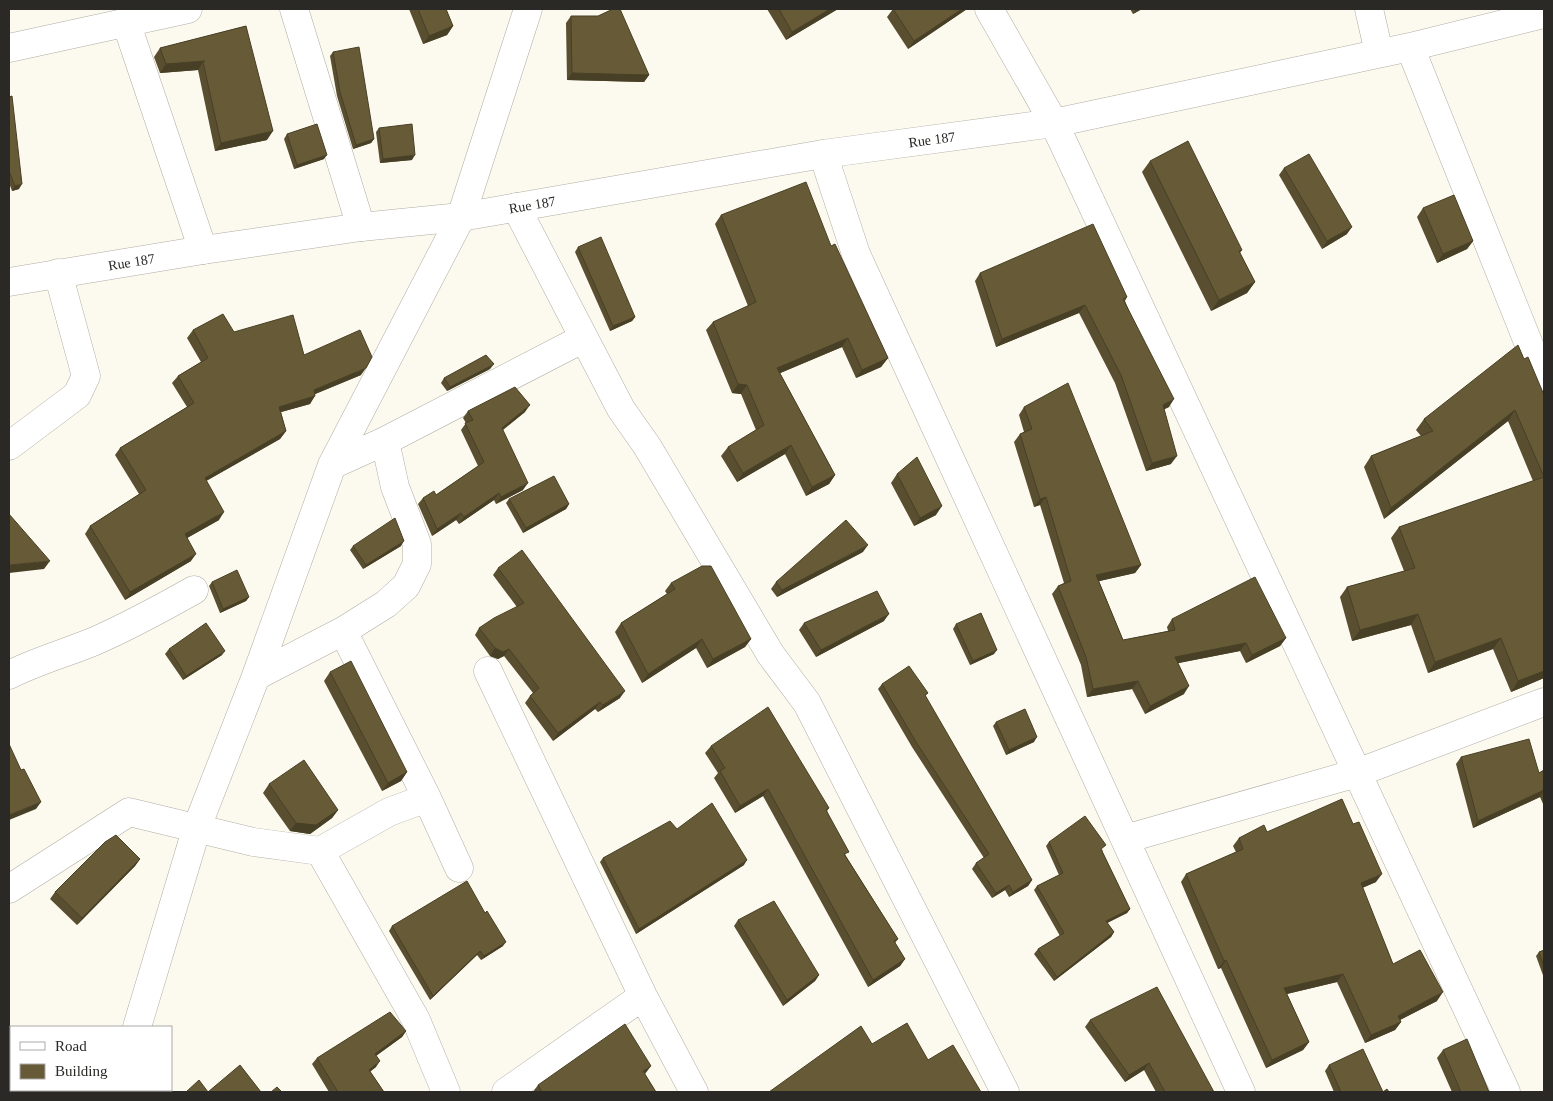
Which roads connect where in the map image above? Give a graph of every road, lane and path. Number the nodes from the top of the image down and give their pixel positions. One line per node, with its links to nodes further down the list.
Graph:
1 (188, 9): 7 (street)
2 (294, 9): 15 (street)
3 (528, 9): 14 (street)
4 (990, 9): 11 (street)
5 (1369, 9): 10 (street)
6 (1544, 14): 8 (street, Rue 187)
7 (126, 22): 9 (street); 16 (street)
8 (1410, 47): 10 (street, Rue 187); 20 (street)
9 (9, 48)
10 (1380, 54): 11 (street, Rue 187)
11 (1054, 123): 12 (street, Rue 187); 30 (street)
12 (823, 154): 13 (street, Rue 187); 33 (street)
13 (516, 207): 14 (street, Rue 187); 19 (street)
14 (461, 217): 15 (street, Rue 187); 23 (street)
15 (361, 227): 16 (street, Rue 187)
16 (203, 250): 17 (street, Rue 187)
17 (58, 273): 18 (street, Rue 187); 22 (street)
18 (9, 282)
19 (584, 338): 21 (street); 42 (street)
20 (1544, 382)
21 (385, 441): 23 (street); 25 (street)
22 (9, 446)
23 (332, 465): 28 (street)
24 (194, 590): 27 (street)
25 (343, 630): 28 (street); 31 (street)
26 (488, 671): 37 (street)
27 (9, 675)
28 (256, 676): 32 (street)
29 (1544, 702): 30 (street)
30 (1358, 773): 33 (street); 44 (street)
31 (427, 798): 34 (street); 35 (street)
32 (197, 827): 34 (street); 36 (street); 38 (street)
33 (1125, 839): 43 (street)
34 (320, 851): 39 (street)
35 (459, 868)
36 (9, 889)
37 (643, 996): 40 (street); 41 (street)
38 (137, 1026)
39 (446, 1092)
40 (506, 1092)
41 (694, 1092)
42 (1006, 1092)
43 (1241, 1092)
44 (1506, 1092)

